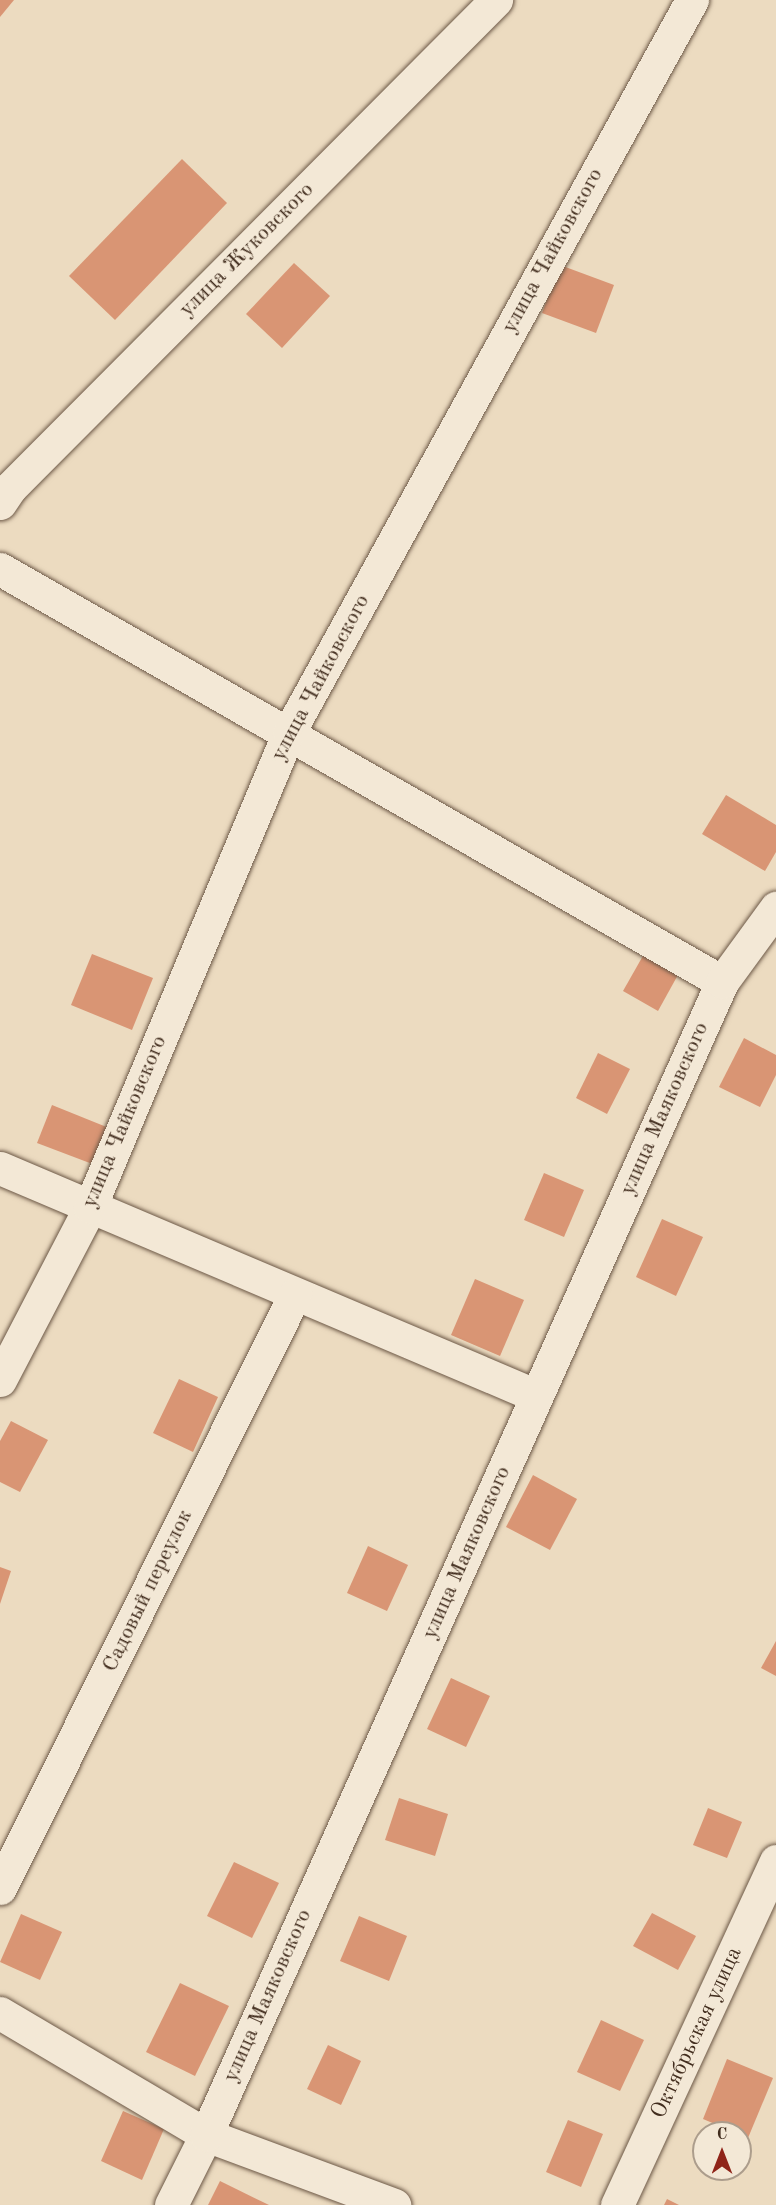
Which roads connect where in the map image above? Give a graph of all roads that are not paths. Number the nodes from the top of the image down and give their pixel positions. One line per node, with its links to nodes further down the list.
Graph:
1 (496, 0): 3 (street, улица Жуковского)
2 (692, 0): 5 (street, улица Чайковского)
3 (0, 503)
4 (0, 569): 5 (street)
5 (289, 732): 7 (street); 9 (street, улица Чайковского)
6 (776, 908): 7 (street, улица Маяковского)
7 (722, 982): 12 (street, улица Маяковского)
8 (0, 1168): 9 (street)
9 (90, 1207): 10 (street); 11 (street, улица Чайковского)
10 (296, 1294): 12 (street); 14 (street, Садовый переулок)
11 (0, 1380)
12 (537, 1396): 16 (street, улица Маяковского)
13 (776, 1861): 19 (street, Октябрьская улица)
14 (0, 1888)
15 (0, 2013): 16 (street)
16 (206, 2135): 17 (street, улица Маяковского); 18 (street)
17 (171, 2205)
18 (394, 2205)
19 (617, 2205)

